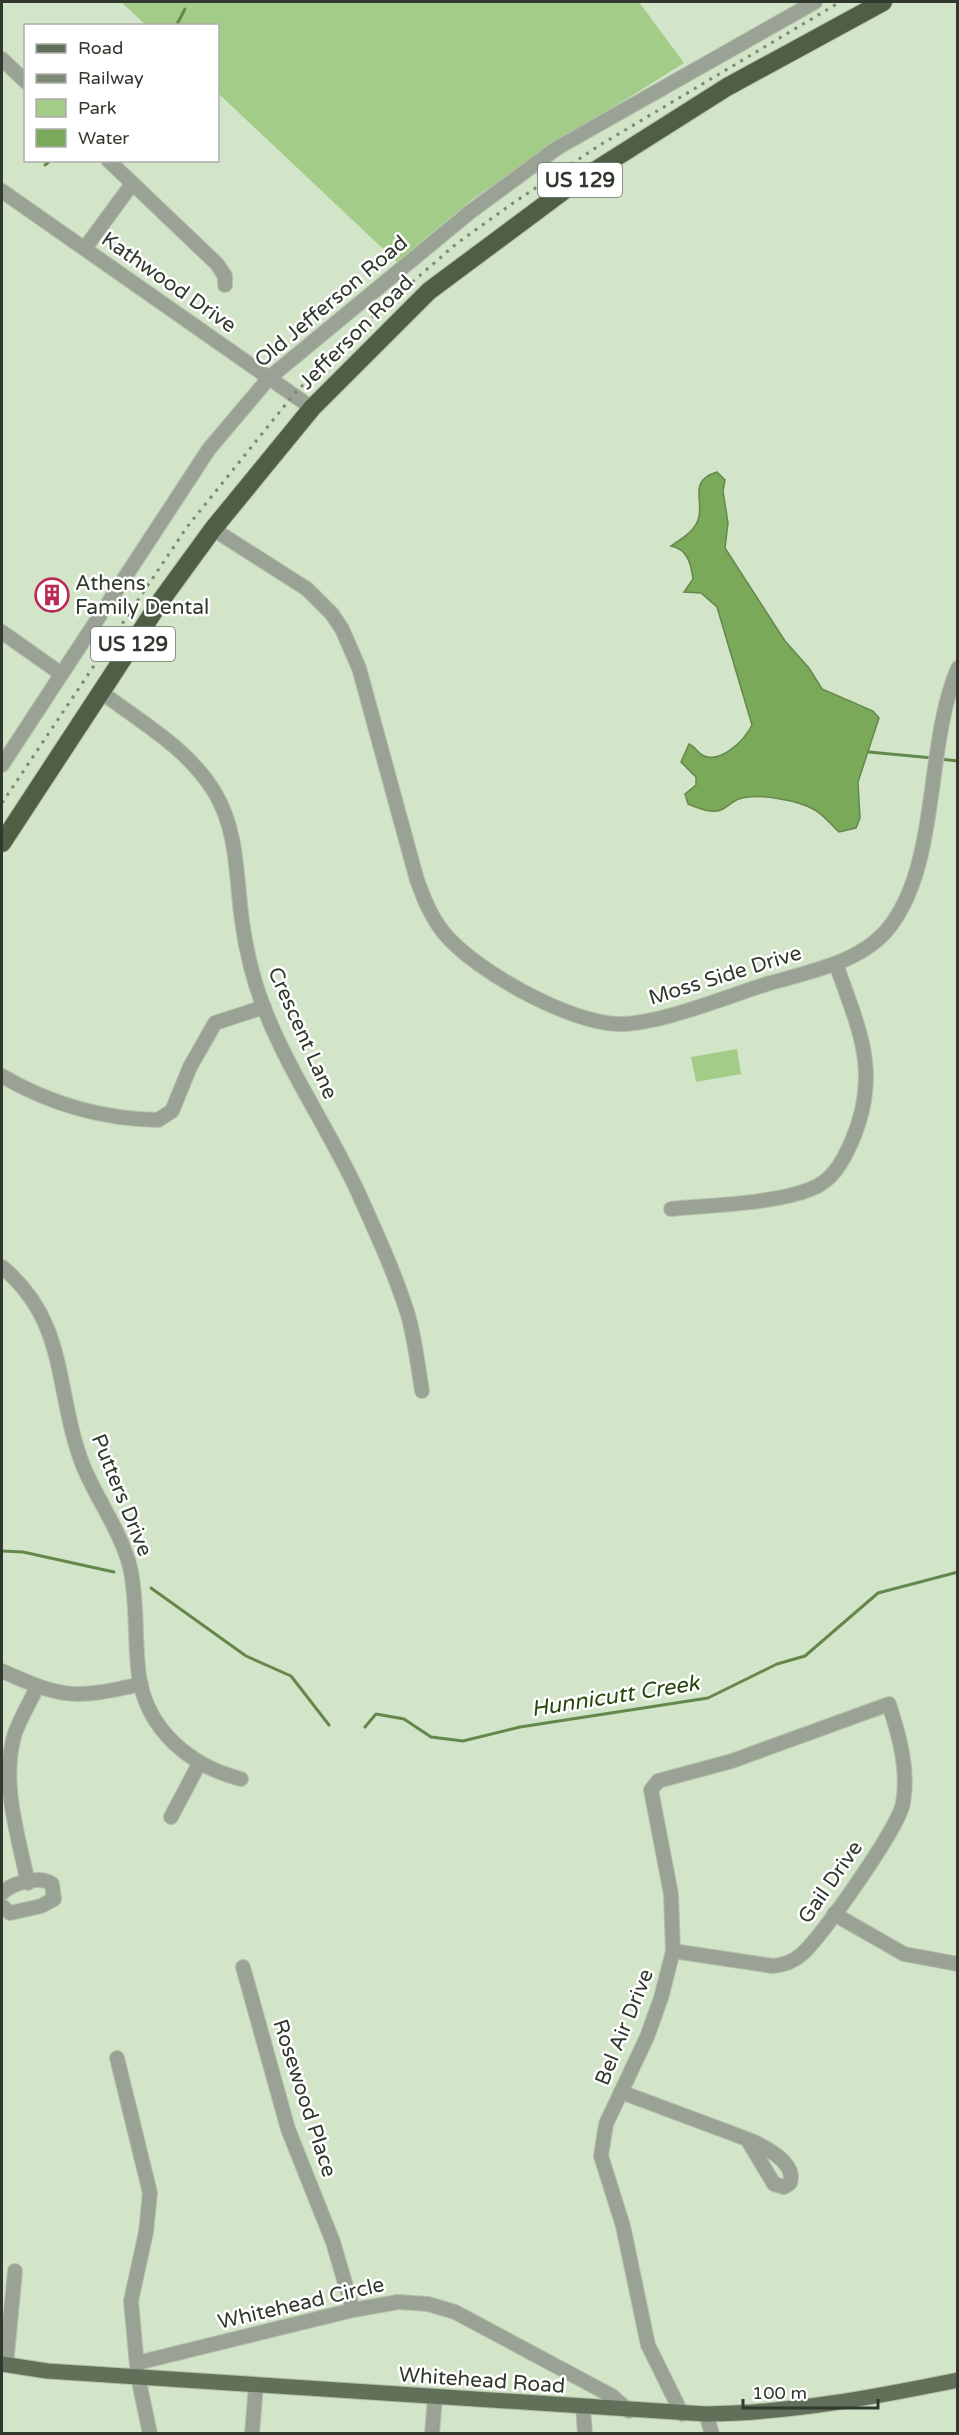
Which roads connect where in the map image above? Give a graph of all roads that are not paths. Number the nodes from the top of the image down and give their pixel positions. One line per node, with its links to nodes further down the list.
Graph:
1 (815, 2): 10 (street, Old Jefferson Road)
2 (883, 2): 11 (highway, Jefferson Road / US 129)
3 (2, 59): 4 (street)
4 (24, 80)
5 (110, 162): 6 (street)
6 (132, 184): 8 (street); 9 (street)
7 (2, 191): 8 (street, Kathwood Drive)
8 (85, 248): 10 (street, Kathwood Drive)
9 (225, 285)
10 (269, 378): 11 (street, Kathwood Drive); 15 (street, Old Jefferson Road)
11 (312, 408): 12 (highway, Jefferson Road / US 129)
12 (213, 529): 16 (highway, Jefferson Road / US 129); 19 (street, Moss Side Drive)
13 (2, 632): 15 (street)
14 (957, 668): 19 (street, Moss Side Drive)
15 (60, 673): 17 (street, Old Jefferson Road)
16 (101, 692): 18 (highway, Jefferson Road / US 129); 20 (street, Crescent Lane)
17 (2, 765)
18 (2, 841)
19 (836, 964): 22 (street)
20 (264, 1007): 21 (street); 24 (street, Crescent Lane)
21 (2, 1076)
22 (671, 1209)
23 (2, 1267): 26 (street, Putters Drive)
24 (422, 1391)
25 (2, 1671): 27 (street)
26 (141, 1684): 27 (street); 29 (street, Putters Drive)
27 (36, 1687): 32 (street)
28 (889, 1704): 35 (street, Gail Drive); 36 (street, Bel Air Drive)
29 (199, 1764): 30 (street, Putters Drive); 31 (street)
30 (241, 1779)
31 (171, 1817)
32 (28, 1883): 33 (street); 34 (street)
33 (2, 1893)
34 (2, 1906)
35 (834, 1914): 36 (street, Gail Drive); 37 (street)
36 (673, 1951): 40 (street, Bel Air Drive)
37 (957, 1964)
38 (243, 1967): 43 (street, Rosewood Place)
39 (117, 2058): 45 (street)
40 (621, 2092): 41 (street); 51 (street, Bel Air Drive)
41 (747, 2139)
42 (15, 2271): 44 (street)
43 (354, 2310): 45 (street, Whitehead Circle); 50 (street, Whitehead Circle)
44 (4, 2365): 45 (main road, Whitehead Road)
45 (137, 2370): 47 (main road, Whitehead Road); 53 (street)
46 (957, 2380): 52 (main road, Whitehead Road)
47 (256, 2385): 48 (main road, Whitehead Road); 54 (street)
48 (435, 2397): 49 (main road, Whitehead Road); 55 (street)
49 (583, 2408): 50 (main road, Whitehead Road); 56 (street)
50 (629, 2411): 51 (main road, Whitehead Road)
51 (682, 2414): 52 (main road, Whitehead Road)
52 (706, 2415): 57 (street)
53 (150, 2433)
54 (252, 2433)
55 (432, 2433)
56 (585, 2433)
57 (712, 2433)

